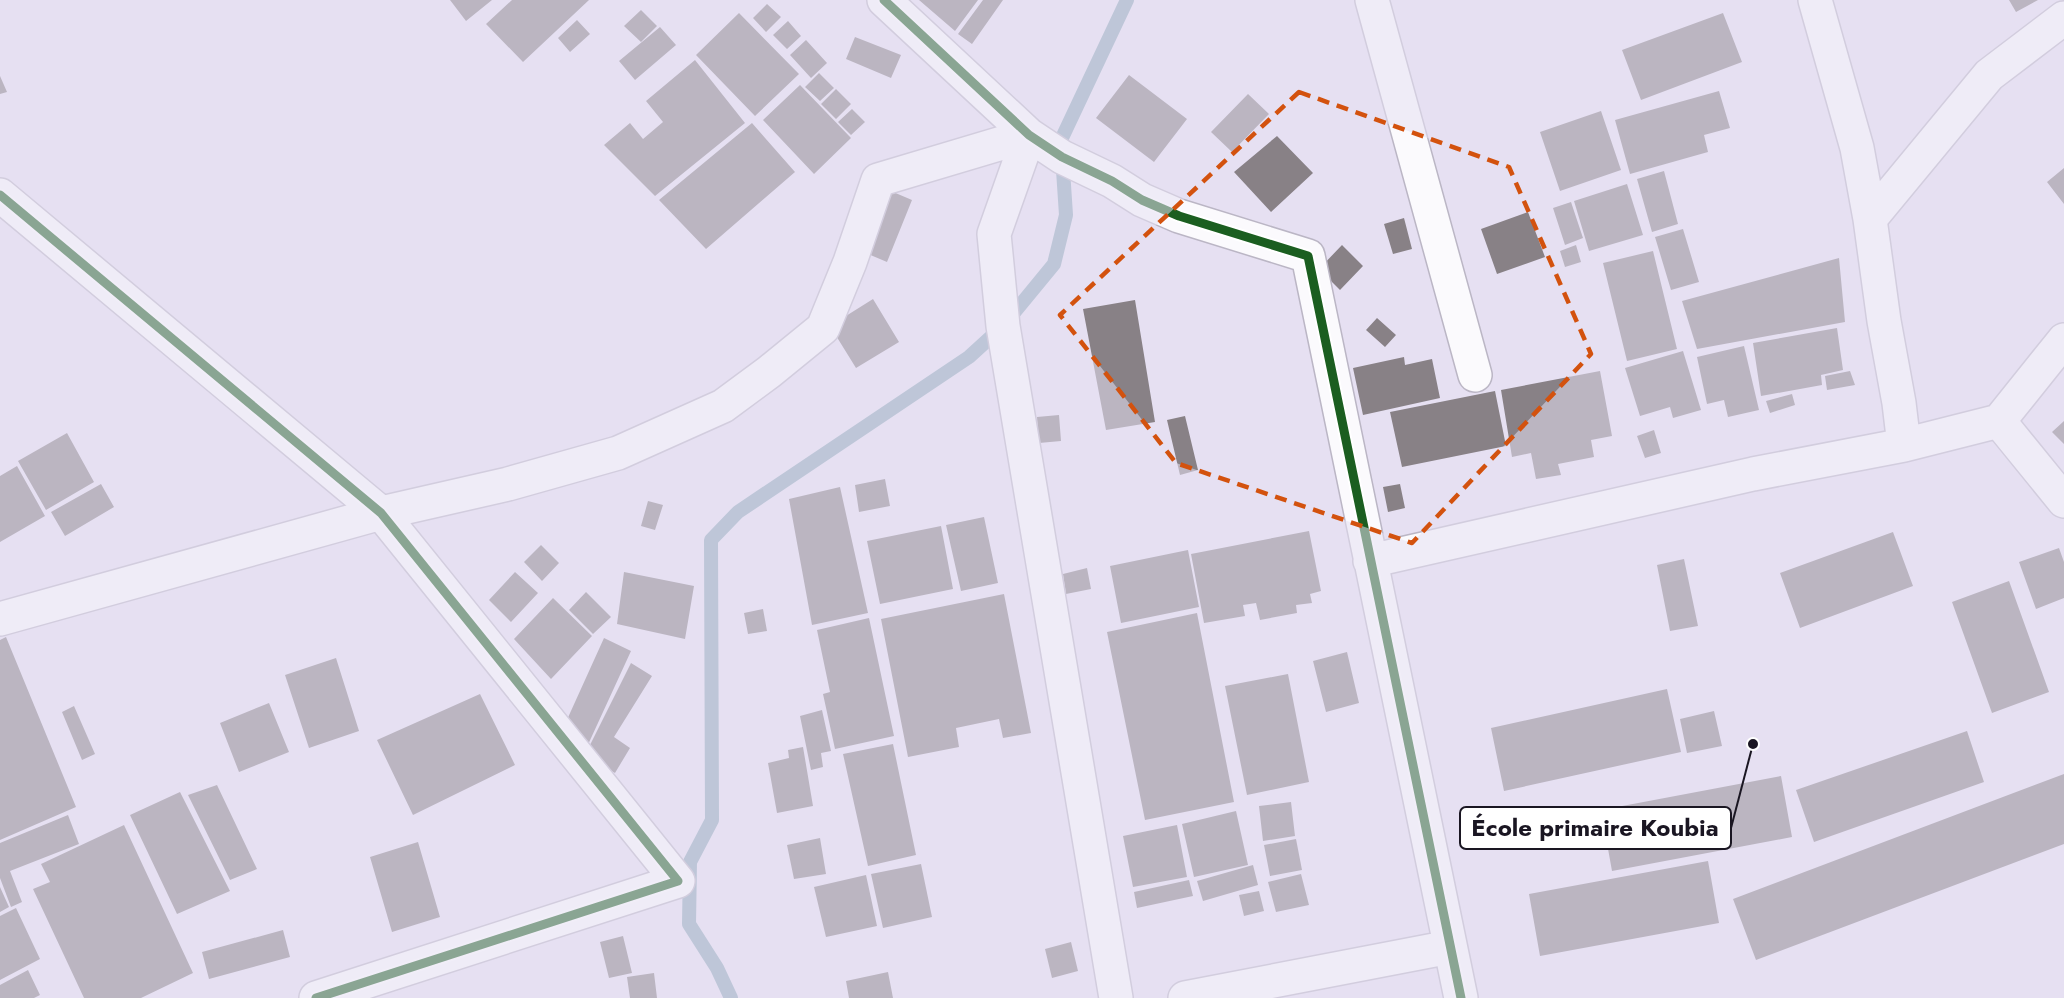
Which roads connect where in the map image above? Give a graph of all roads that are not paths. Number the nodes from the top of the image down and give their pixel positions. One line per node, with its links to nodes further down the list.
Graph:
1 (885, 0): 5 (street)
2 (1372, 0): 9 (street)
3 (1815, 0): 7 (street)
4 (2064, 18): 7 (street)
5 (1029, 135): 13 (street); 14 (street); 18 (street)
6 (0, 195): 13 (street)
7 (1870, 219): 11 (street)
8 (2064, 340): 10 (street)
9 (1475, 375)
10 (1999, 420): 11 (street); 12 (street)
11 (1904, 445): 14 (street)
12 (2064, 501)
13 (381, 513): 15 (street); 17 (street)
14 (1370, 561): 16 (street)
15 (0, 620)
16 (1450, 946): 19 (street); 20 (street)
17 (316, 998)
18 (1116, 998)
19 (1185, 998)
20 (1461, 998)

